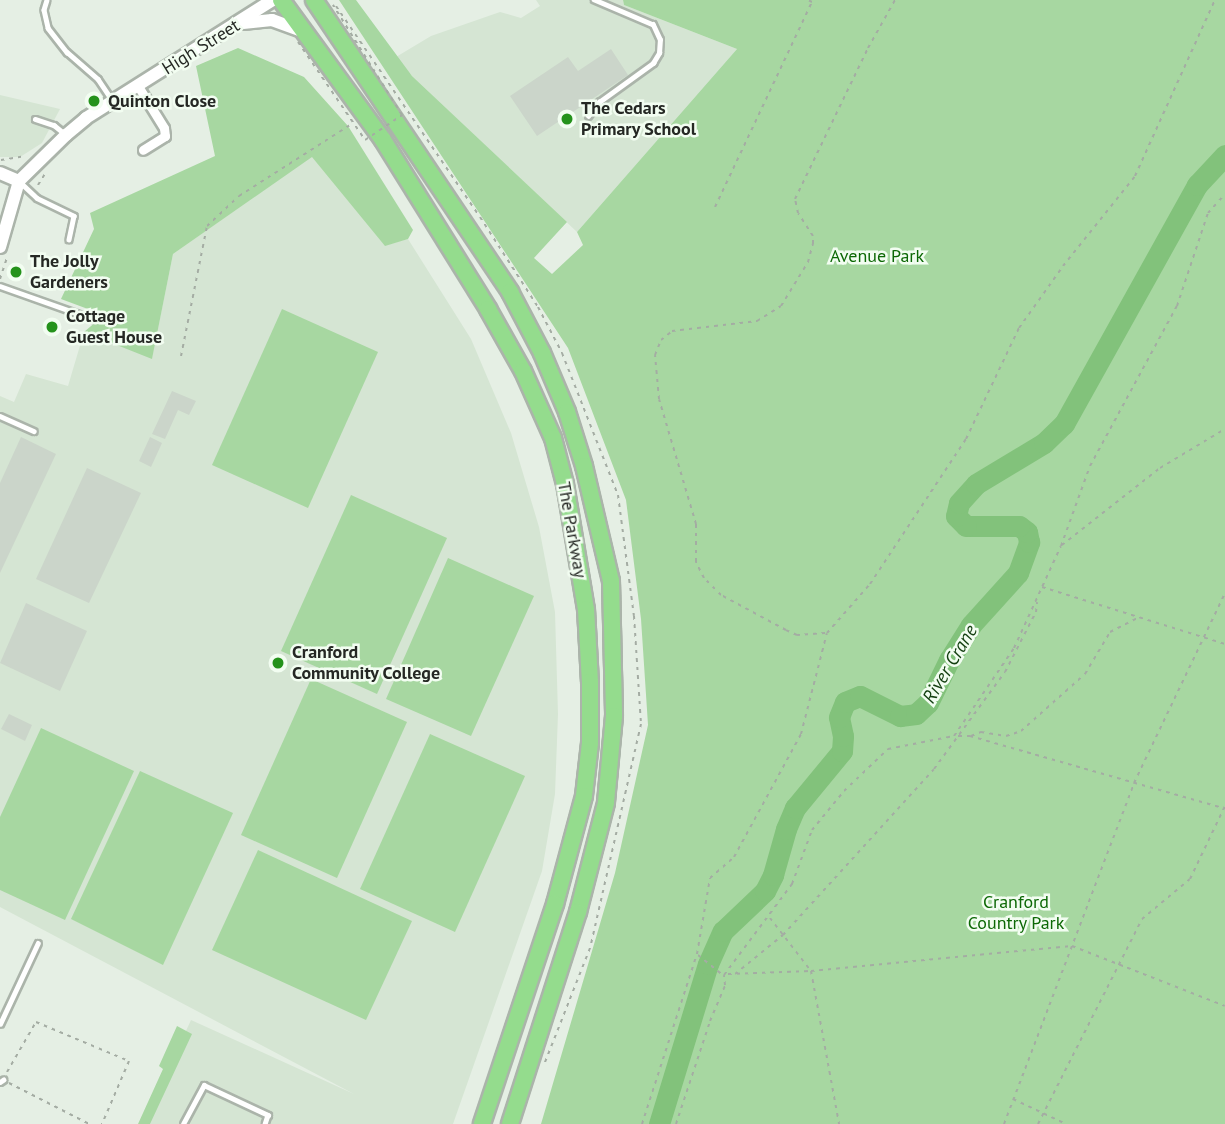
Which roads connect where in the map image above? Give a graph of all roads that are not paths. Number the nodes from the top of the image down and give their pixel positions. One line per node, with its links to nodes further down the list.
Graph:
1 (47, 0): 9 (lane)
2 (273, 0): 6 (street, High Street)
3 (281, 0): 7 (highway, The Parkway)
4 (314, 0): 27 (highway, The Parkway)
5 (594, 0): 10 (lane)
6 (240, 23): 7 (street); 8 (street, High Street)
7 (302, 37): 26 (highway, The Parkway)
8 (138, 86): 9 (street, High Street); 13 (street)
9 (112, 101): 12 (street, High Street)
10 (588, 116)
11 (35, 119): 12 (lane)
12 (66, 135): 15 (street, High Street)
13 (143, 150)
14 (0, 173): 15 (street)
15 (19, 181): 16 (lane); 17 (street, High Street)
16 (69, 239)
17 (0, 247)
18 (0, 286): 19 (lane)
19 (93, 319)
20 (0, 416): 21 (lane)
21 (34, 431)
22 (38, 943): 23 (lane)
23 (0, 1024)
24 (183, 1124): 25 (lane)
25 (265, 1124)
26 (482, 1124)
27 (510, 1124)

